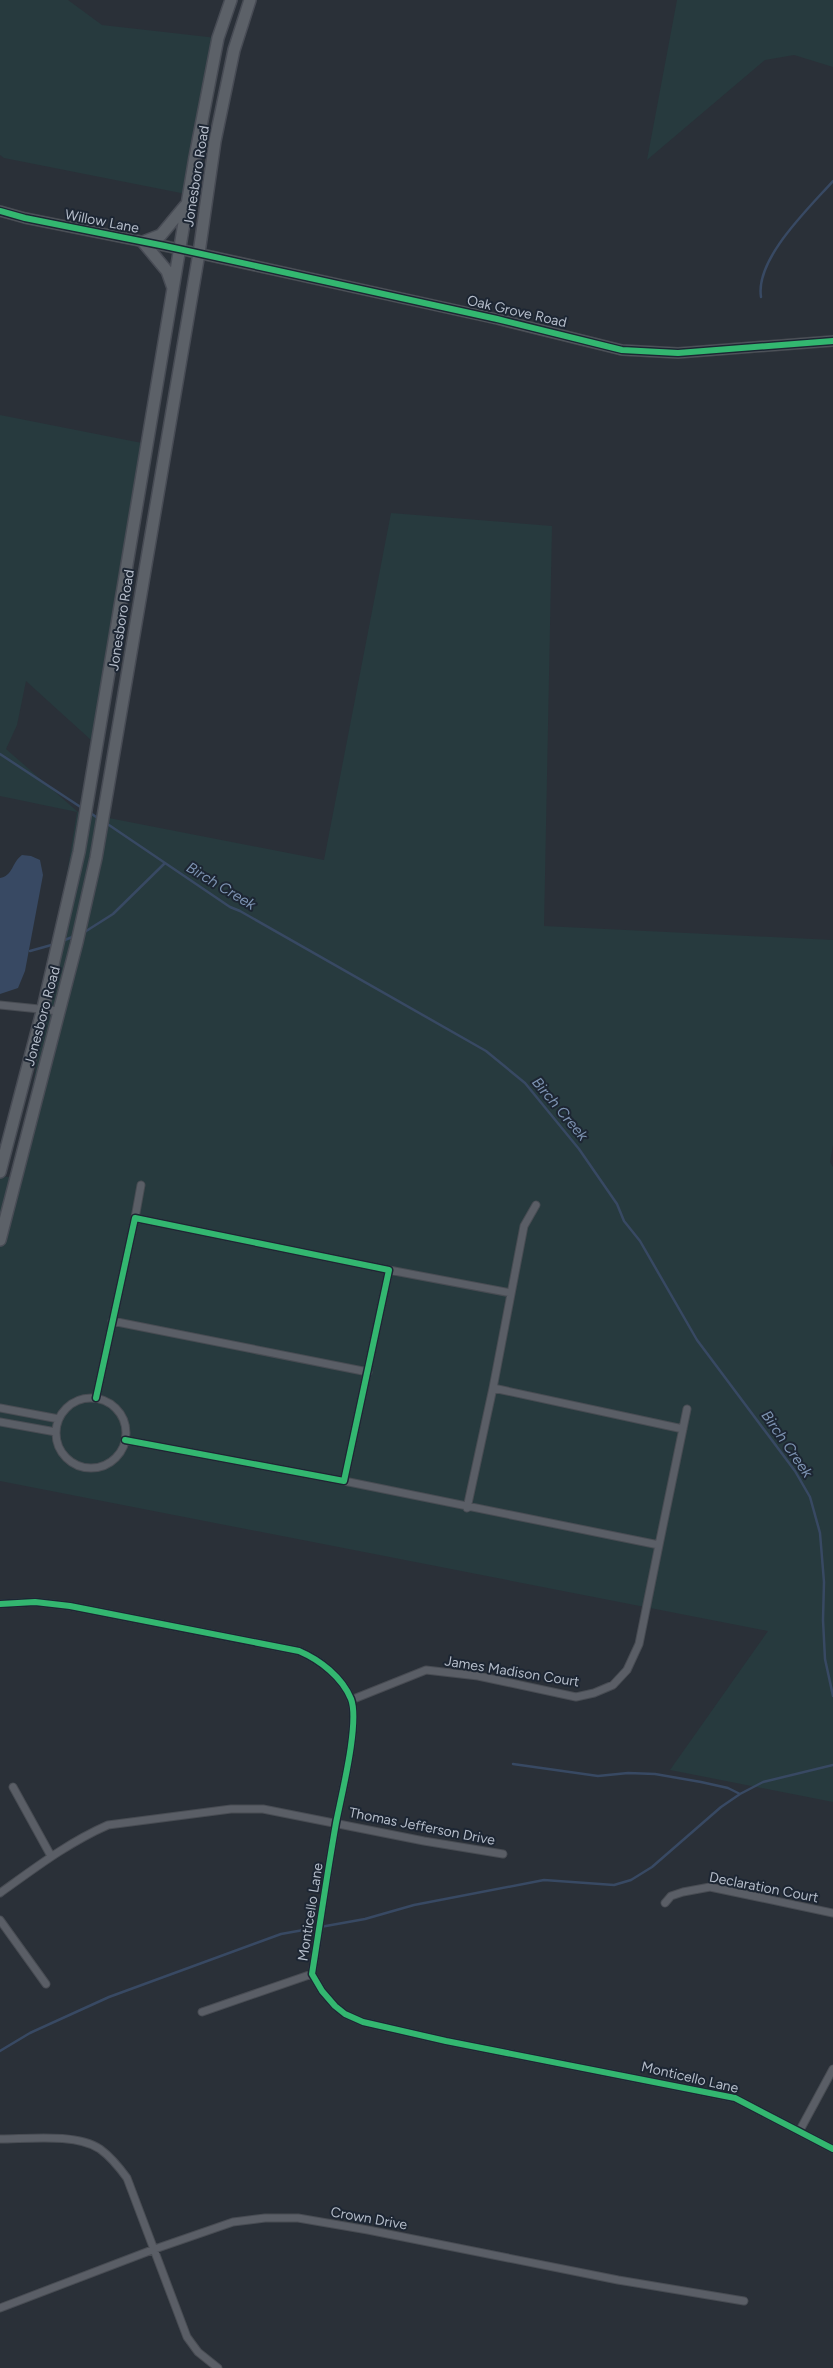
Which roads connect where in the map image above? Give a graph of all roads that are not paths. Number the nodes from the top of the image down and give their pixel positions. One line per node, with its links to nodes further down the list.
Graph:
1 (231, 0): 3 (main road, Jonesboro Road)
2 (250, 0): 7 (main road, Jonesboro Road)
3 (188, 203): 5 (main road); 6 (main road, Jonesboro Road)
4 (0, 211): 5 (street, Willow Lane)
5 (143, 242): 6 (street, Willow Lane); 8 (main road)
6 (180, 249): 7 (street, Willow Lane); 8 (main road, Jonesboro Road)
7 (199, 253): 9 (street, Oak Grove Road); 12 (main road, Jonesboro Road)
8 (173, 289): 11 (main road, Jonesboro Road)
9 (833, 341)
10 (0, 1005): 11 (street)
11 (43, 1008): 12 (street); 13 (main road, Jonesboro Road)
12 (59, 1011): 17 (main road, Jonesboro Road)
13 (0, 1172)
14 (141, 1185): 16 (street)
15 (536, 1205): 19 (street)
16 (135, 1218): 18 (street); 20 (street)
17 (0, 1240)
18 (389, 1270): 19 (street); 21 (street)
19 (511, 1293): 22 (street)
20 (112, 1321): 21 (street); 23 (street)
21 (368, 1372): 31 (street)
22 (493, 1388): 28 (street); 32 (street)
23 (96, 1398): 26 (street); 30 (street)
24 (0, 1408): 26 (street)
25 (687, 1409): 28 (street, James Madison Court)
26 (59, 1419): 29 (street)
27 (0, 1422): 29 (street)
28 (683, 1429): 33 (street, James Madison Court)
29 (56, 1432): 30 (street)
30 (125, 1440): 31 (street)
31 (344, 1481): 32 (street)
32 (467, 1508): 33 (street)
33 (659, 1545): 35 (street, James Madison Court)
34 (0, 1604): 35 (street, Monticello Lane)
35 (351, 1700): 37 (street, Monticello Lane)
36 (13, 1787): 39 (street)
37 (336, 1823): 38 (street, Thomas Jefferson Drive); 39 (street, Thomas Jefferson Drive); 44 (street, Monticello Lane)
38 (503, 1854)
39 (51, 1856): 40 (street, Thomas Jefferson Drive)
40 (0, 1893)
41 (665, 1903): 42 (street, Declaration Court)
42 (833, 1913)
43 (0, 1920): 45 (street)
44 (312, 1974): 46 (street); 48 (street, Monticello Lane)
45 (46, 1984)
46 (202, 2012)
47 (833, 2069): 48 (street)
48 (800, 2130): 50 (street, Monticello Lane)
49 (0, 2139): 51 (street)
50 (833, 2148)
51 (152, 2250): 52 (street, Crown Drive); 53 (street, Crown Drive); 54 (street)
52 (744, 2301)
53 (0, 2308)
54 (218, 2368)

